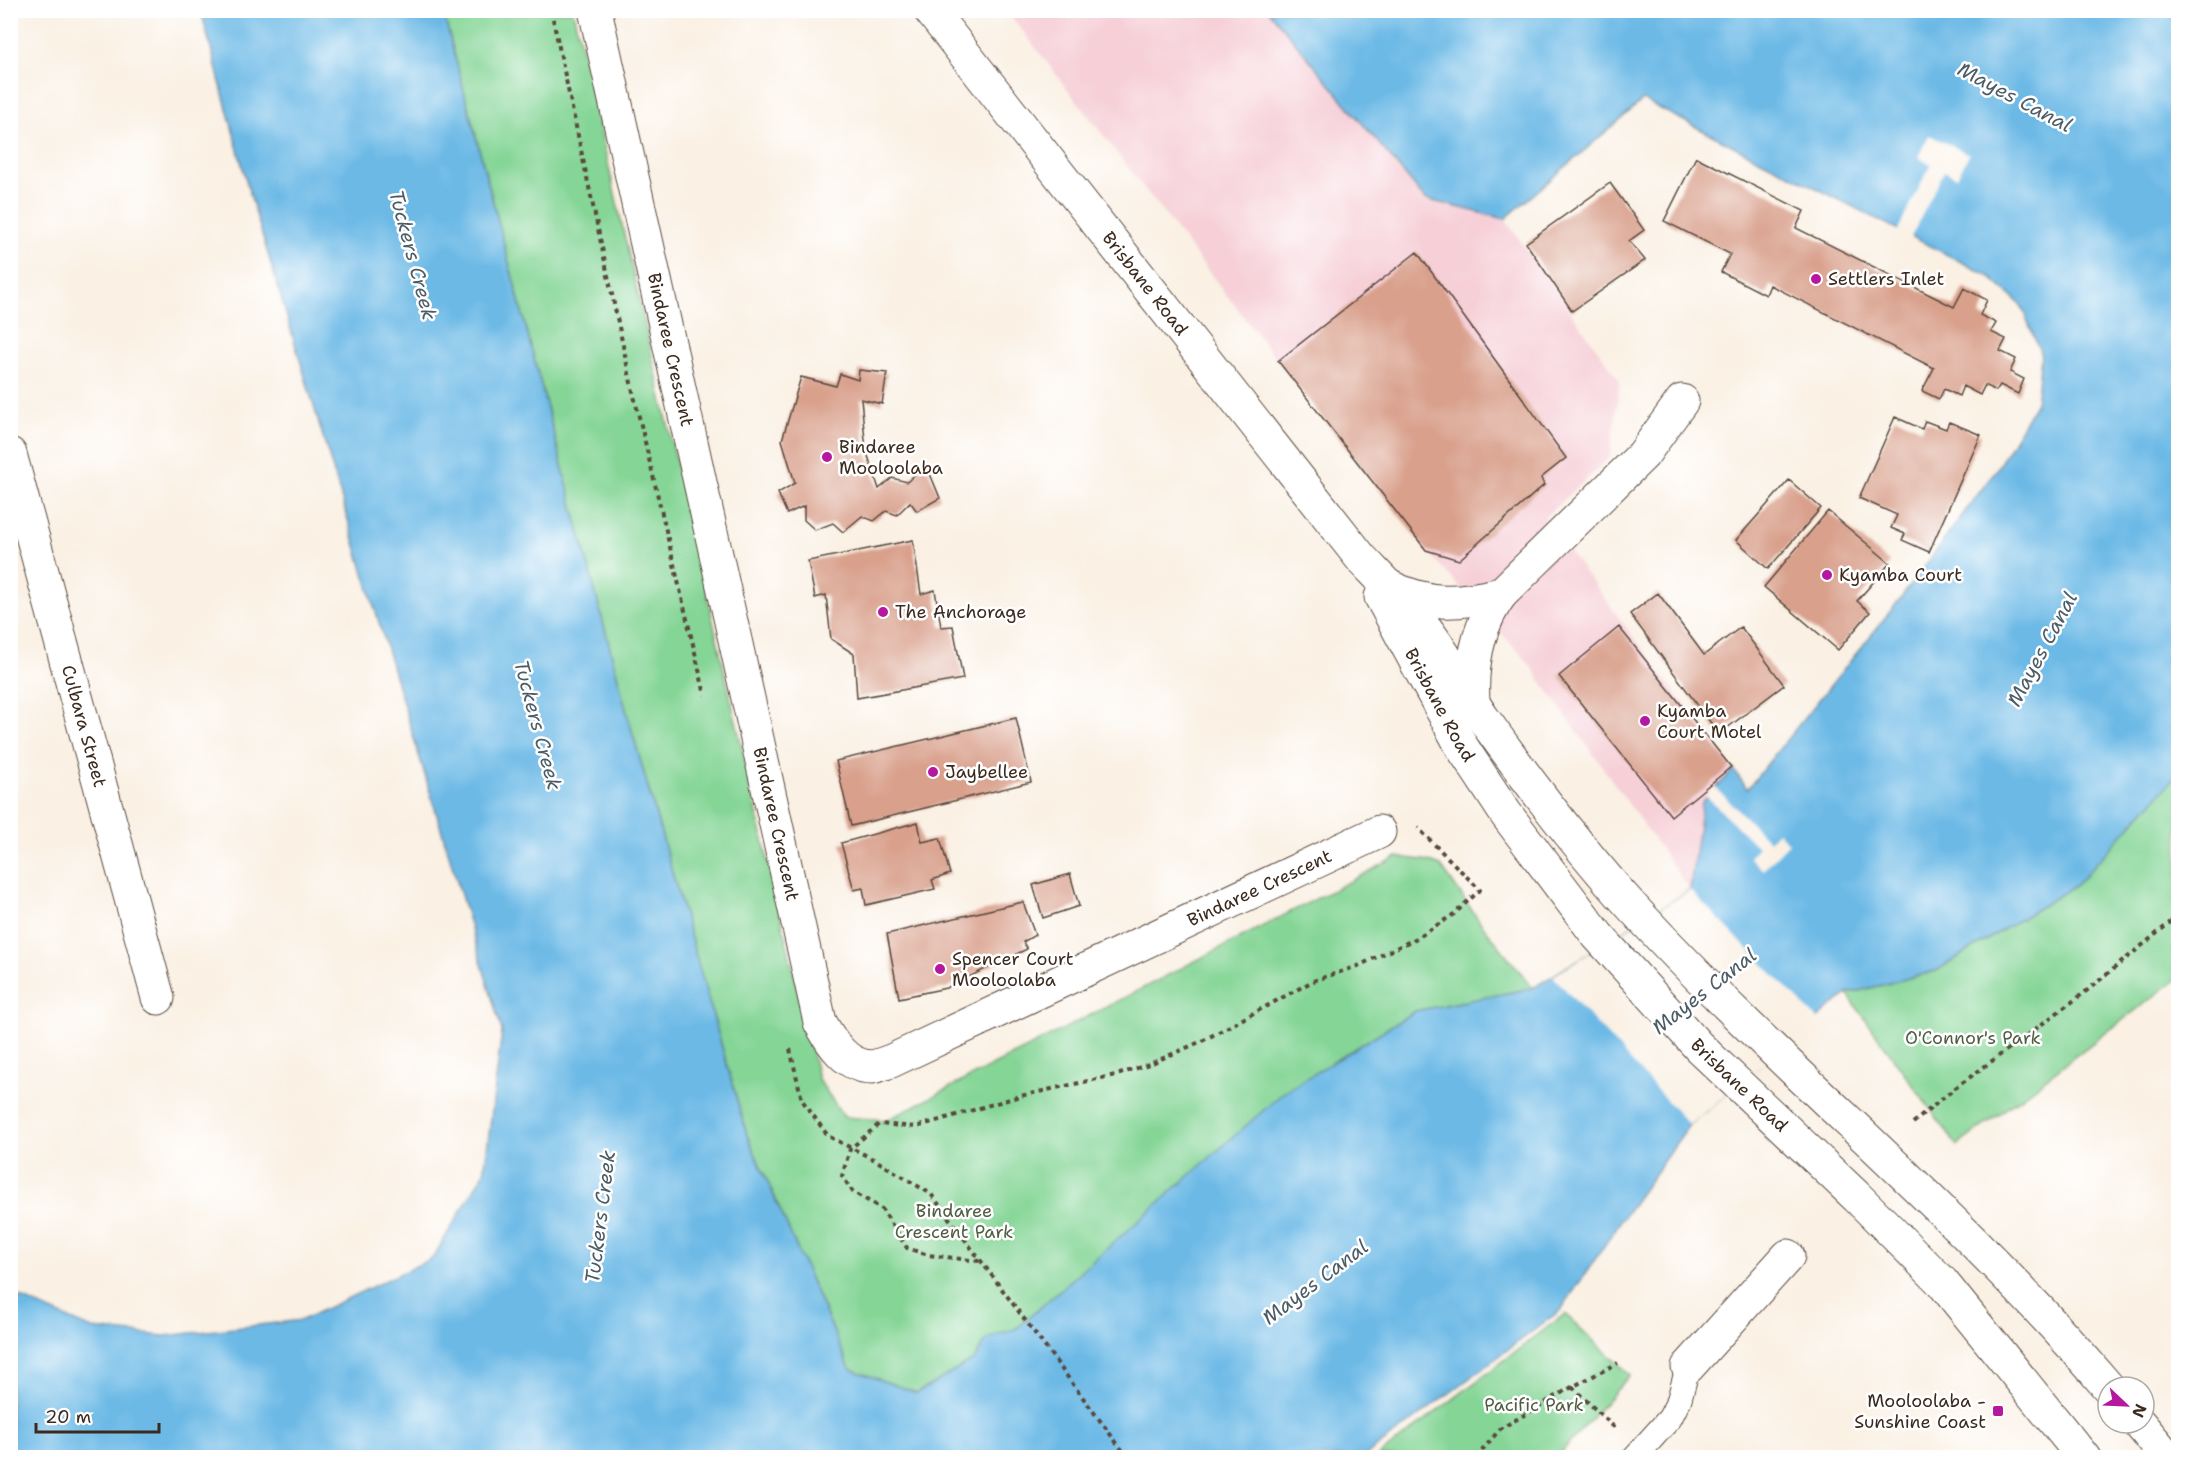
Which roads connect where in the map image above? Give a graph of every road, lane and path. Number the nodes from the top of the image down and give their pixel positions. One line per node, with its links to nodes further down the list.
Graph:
1 (596, 10): 10 (main road, Bindaree Crescent)
2 (930, 10): 5 (main road, Brisbane Road)
3 (1682, 401): 7 (main road)
4 (10, 454): 12 (main road, Culbara Street)
5 (1361, 558): 6 (main road, Brisbane Road); 26 (main road, Brisbane Road)
6 (1388, 586): 7 (main road); 8 (main road, Brisbane Road)
7 (1501, 594): 8 (main road)
8 (1473, 702): 19 (main road, Brisbane Road)
9 (1416, 826): 14 (path)
10 (1379, 832)
11 (2178, 916): 13 (path)
12 (159, 998)
13 (1913, 1123)
14 (850, 1149): 16 (path); 16 (path)
15 (1788, 1256): 18 (main road)
16 (980, 1261): 23 (path)
17 (1618, 1363): 20 (path)
18 (1688, 1367): 25 (lane)
19 (2098, 1375)
20 (1572, 1388): 21 (path); 24 (path)
21 (1622, 1435)
22 (2149, 1435): 27 (main road)
23 (1128, 1458)
24 (1476, 1458)
25 (1634, 1458)
26 (2084, 1458)
27 (2168, 1458)

